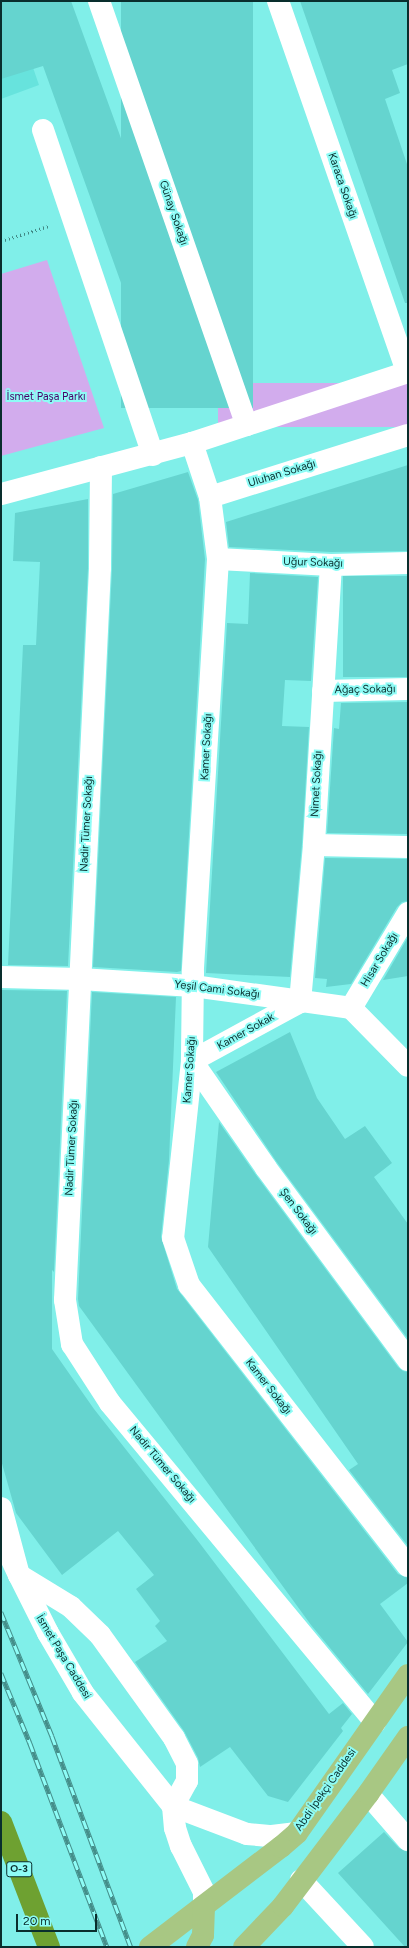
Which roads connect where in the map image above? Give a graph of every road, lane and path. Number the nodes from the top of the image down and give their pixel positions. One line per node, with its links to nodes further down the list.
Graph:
1 (98, 1): 7 (street, Günay Sokağı)
2 (278, 1): 6 (street, Karaca Sokağı)
3 (43, 130): 4 (street)
4 (73, 218): 5 (path); 10 (street)
5 (1, 241)
6 (407, 372): 7 (street)
7 (247, 425): 9 (street)
8 (408, 435): 13 (street, Uluhan Sokağı)
9 (192, 443): 10 (street); 13 (street)
10 (152, 455): 11 (street)
11 (101, 467): 12 (street); 23 (street, Nadir Tümer Sokağı)
12 (1, 494)
13 (210, 497): 14 (street, Kamer Sokağı)
14 (218, 559): 16 (street, Uğur Sokağı); 24 (street, Kamer Sokağı)
15 (408, 563): 16 (street, Uğur Sokağı)
16 (331, 565): 18 (street, Nimet Sokağı)
17 (408, 689): 18 (street, Ağaç Sokağı)
18 (323, 691): 19 (street, Nimet Sokağı)
19 (314, 844): 20 (street); 25 (street, Nimet Sokağı)
20 (408, 847)
21 (408, 914): 26 (street, Hisar Sokağı)
22 (1, 977): 23 (street, Yeşil Cami Sokağı)
23 (80, 978): 24 (street, Yeşil Cami Sokağı); 35 (street, Nadir Tümer Sokağı)
24 (193, 986): 25 (street, Yeşil Cami Sokağı); 27 (street, Kamer Sokağı)
25 (300, 1002): 26 (street, Yeşil Cami Sokağı); 27 (street, Kamer Sokak)
26 (351, 1008): 28 (street)
27 (192, 1061): 29 (street, Şen Sokağı); 32 (street, Kamer Sokağı)
28 (408, 1066)
29 (408, 1360)
30 (1, 1508): 33 (street, İsmet Paşa Caddesi)
31 (1, 1537): 33 (street)
32 (408, 1566)
33 (19, 1575): 38 (street, İsmet Paşa Caddesi); 38 (street)
34 (408, 1675): 35 (main road, Abdi İpekçi Caddesi)
35 (375, 1722): 40 (main road, Abdi İpekçi Caddesi)
36 (408, 1737): 37 (main road)
37 (368, 1794): 41 (street); 42 (main road)
38 (173, 1806): 40 (street); 43 (street)
39 (1, 1822): 44 (highway, O-3)
40 (297, 1833): 43 (main road, Abdi İpekçi Caddesi)
41 (408, 1840)
42 (301, 1880): 49 (main road); 50 (street)
43 (204, 1906): 45 (main road, Abdi İpekçi Caddesi); 48 (main road)
44 (38, 1916): 46 (highway, O-3); 47 (highway)
45 (157, 1942)
46 (49, 1947)
47 (57, 1947)
48 (197, 1947)
49 (244, 1947)
50 (363, 1947)

